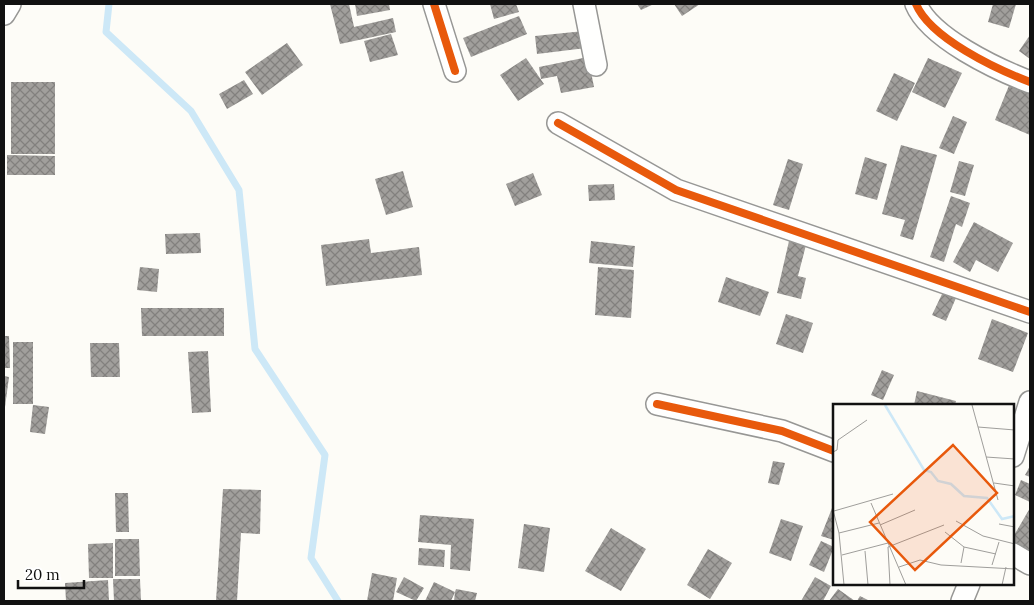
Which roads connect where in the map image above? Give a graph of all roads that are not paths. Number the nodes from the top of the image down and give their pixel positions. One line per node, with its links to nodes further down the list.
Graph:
1 (10, 4): 5 (street)
2 (434, 4): 7 (street)
3 (584, 4): 6 (street)
4 (916, 4): 8 (street)
5 (4, 14)
6 (596, 65)
7 (455, 71)
8 (1030, 82)
9 (558, 123): 10 (street)
10 (1030, 312)
11 (1030, 402): 14 (street)
12 (657, 404): 13 (street)
13 (833, 451)
14 (1014, 453)
15 (1014, 555): 16 (street)
16 (1030, 564)
17 (969, 585): 18 (street)
18 (962, 601)

